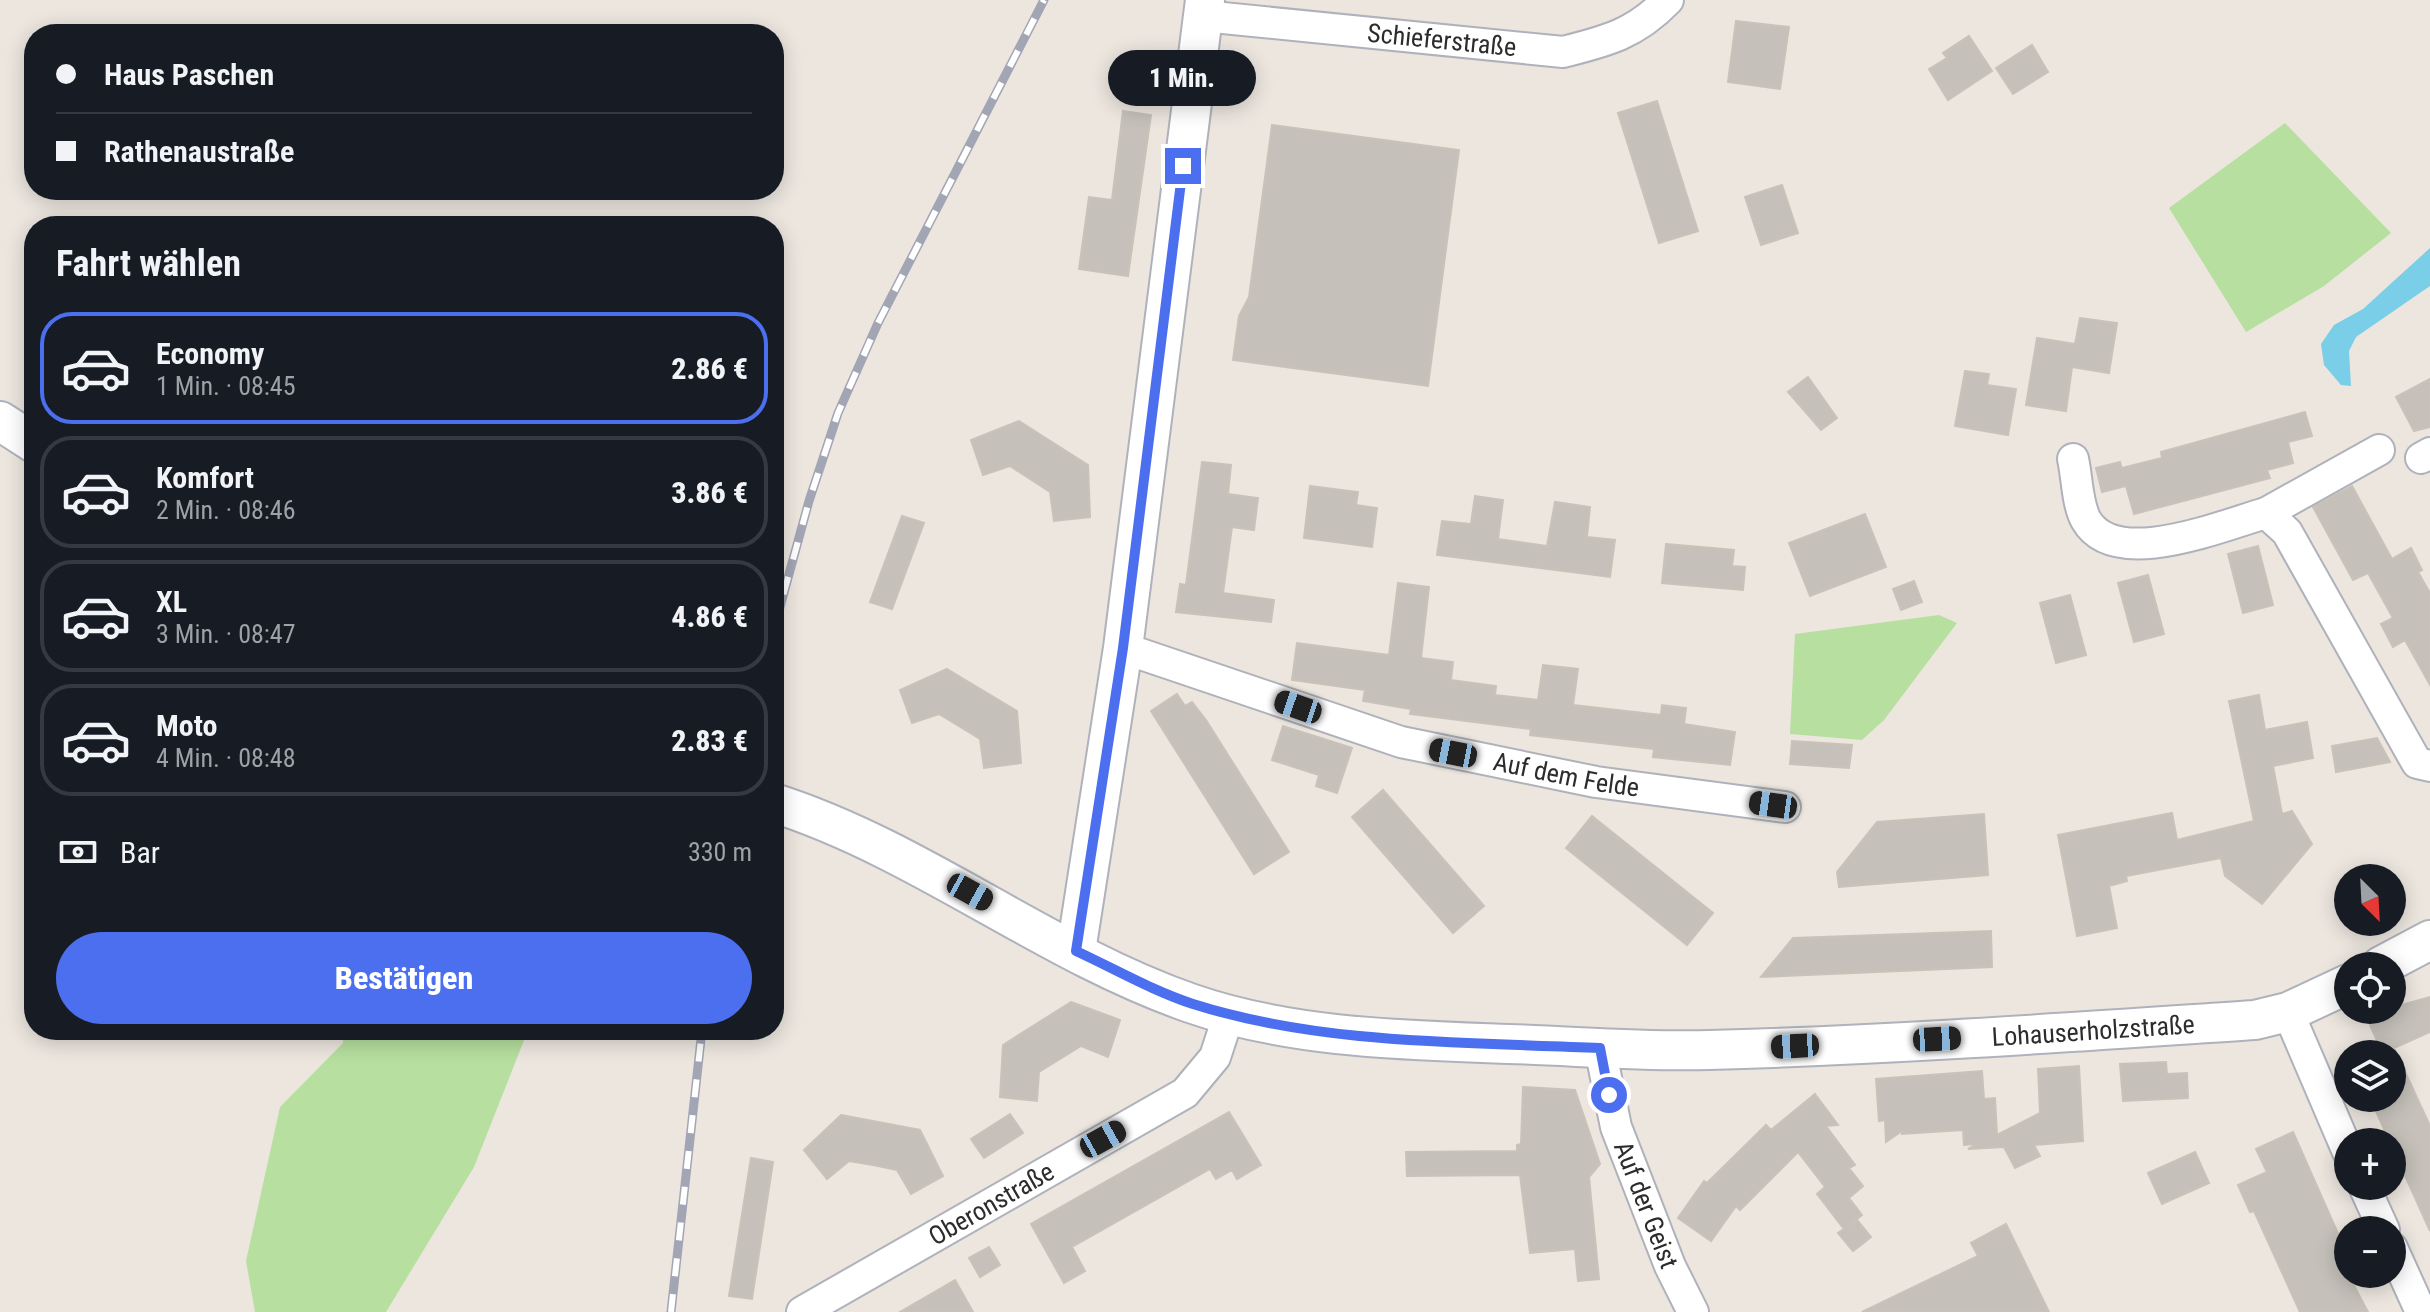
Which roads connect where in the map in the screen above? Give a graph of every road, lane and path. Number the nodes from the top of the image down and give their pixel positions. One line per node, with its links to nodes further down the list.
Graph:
1 (1668, 0): 2 (street, Schieferstraße)
2 (1204, 8): 8 (street)
3 (0, 421): 4 (street)
4 (24, 437)
5 (2379, 450): 7 (street)
6 (2073, 459): 7 (street)
7 (2266, 513): 9 (street)
8 (1123, 648): 11 (street, Auf dem Felde); 13 (street)
9 (2430, 766)
10 (784, 806): 13 (street, Lohauserholzstraße)
11 (1785, 807)
12 (2430, 940): 14 (street)
13 (1076, 951): 17 (street, Lohauserholzstraße)
14 (2406, 953)
15 (2334, 991): 16 (street, Lohauserholzstraße)
16 (2288, 1012): 18 (street, Lohauserholzstraße); 19 (street)
17 (1229, 1014): 18 (street, Lohauserholzstraße); 21 (street, Oberonstraße)
18 (1600, 1048): 22 (street, Auf der Geist)
19 (2338, 1128)
20 (2406, 1279): 23 (street)
21 (802, 1312)
22 (1693, 1312)
23 (2421, 1312)

